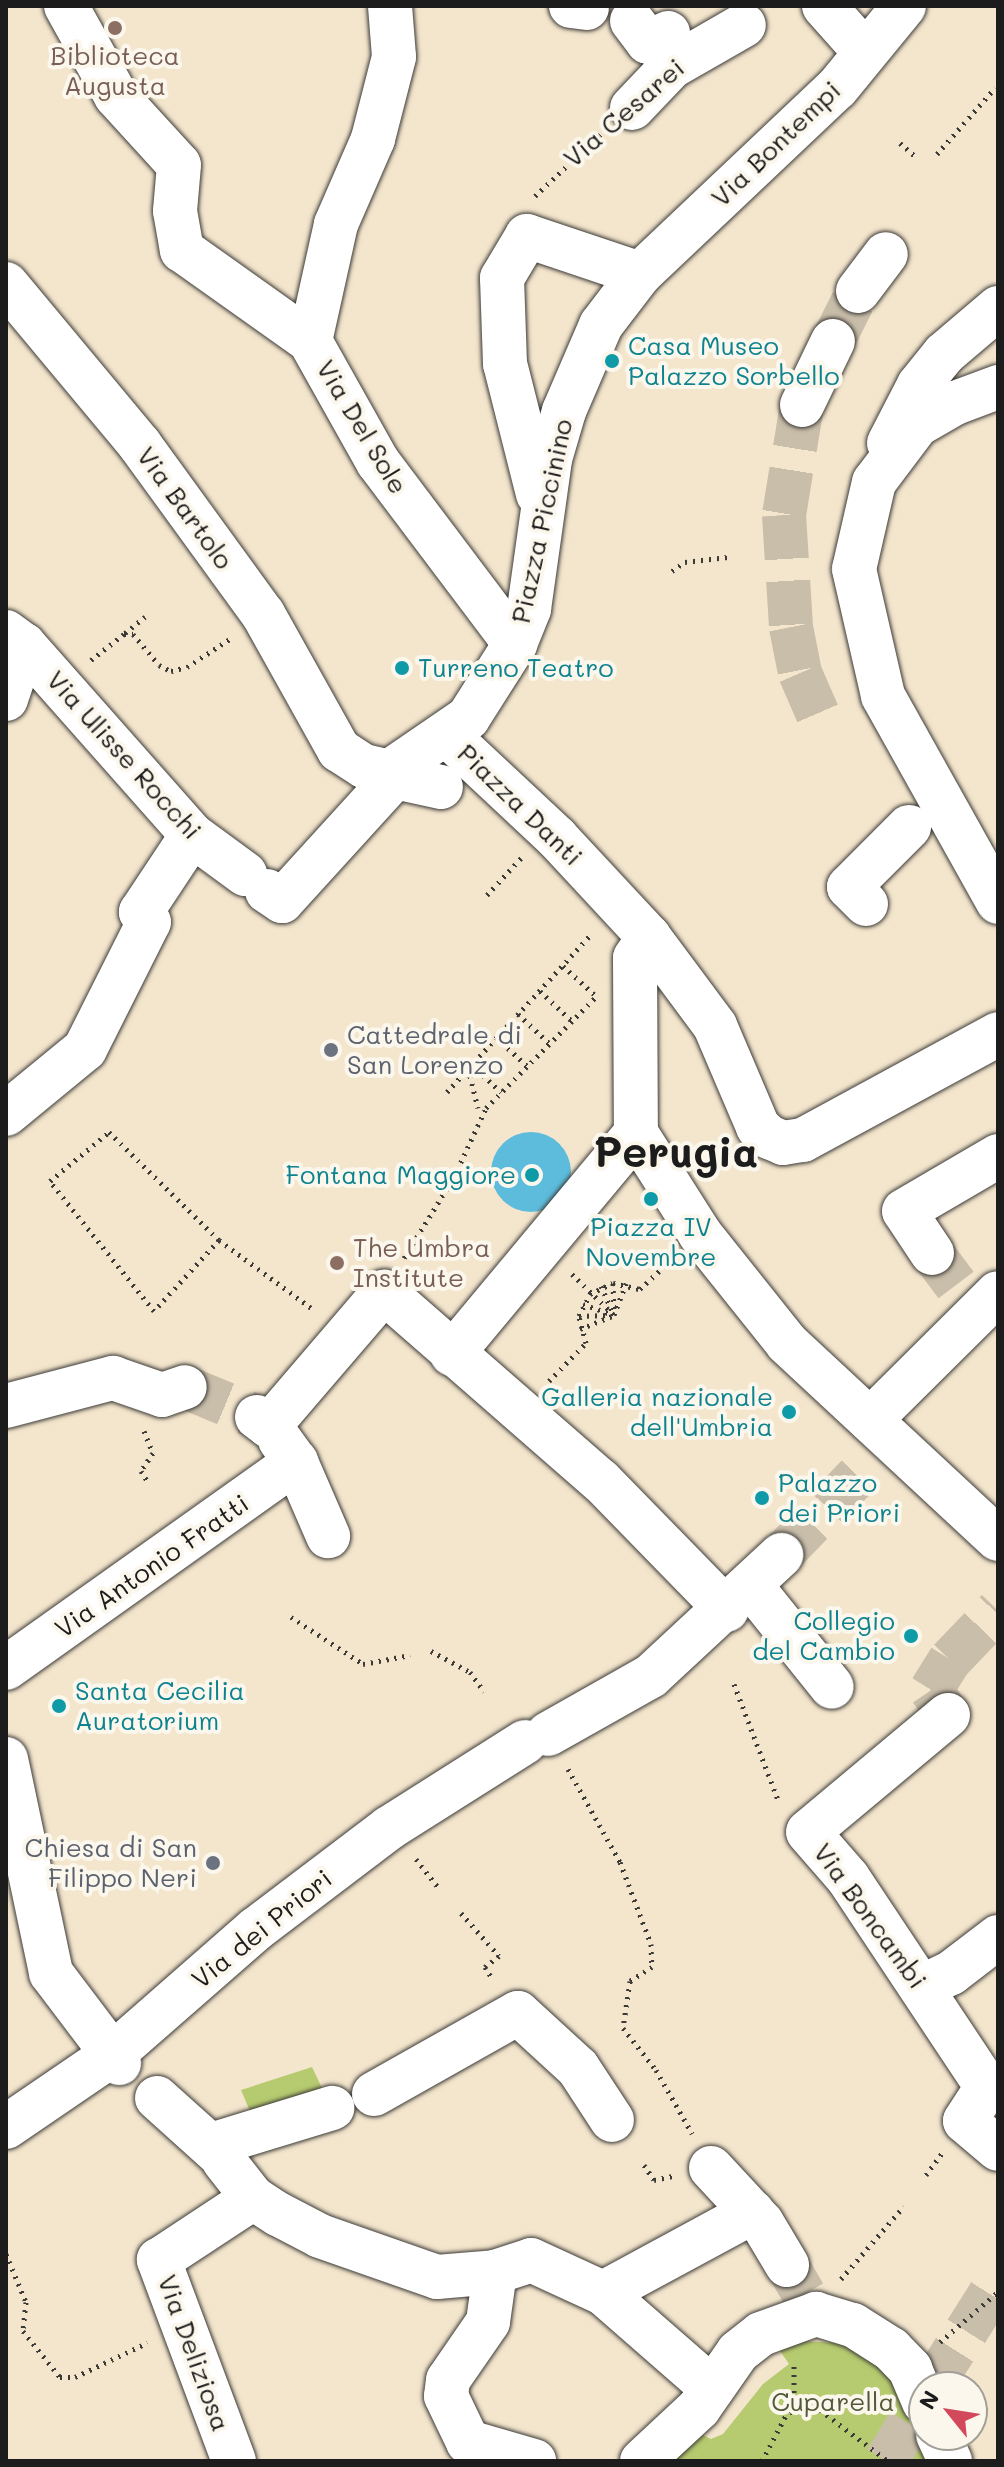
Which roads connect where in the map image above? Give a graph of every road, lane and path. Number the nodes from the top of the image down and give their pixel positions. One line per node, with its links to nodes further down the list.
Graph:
1 (66, 6): 18 (street)
2 (390, 6): 18 (street, Via Del Sole)
3 (824, 6): 6 (street)
4 (904, 6): 6 (street, Via Bontempi)
5 (744, 25): 8 (street, Via Cesarei)
6 (865, 52): 14 (street, Via Bontempi)
7 (995, 88): 10 (path)
8 (632, 108): 12 (path, Via Cesarei)
9 (900, 143): 11 (path)
10 (937, 154)
11 (917, 158)
12 (548, 180)
13 (886, 254): 16 (street)
14 (640, 274): 23 (street, Piazza Piccinino); 23 (street)
15 (6, 284): 34 (street, Via Bartolo)
16 (858, 291)
17 (998, 308): 22 (street)
18 (310, 341): 30 (street, Via Del Sole)
19 (833, 341): 21 (street)
20 (998, 387): 22 (street)
21 (802, 405)
22 (874, 482): 43 (street)
23 (541, 505): 30 (street, Piazza Piccinino)
24 (728, 557): 25 (path)
25 (672, 571)
26 (145, 617): 27 (path)
27 (124, 634): 28 (path); 31 (path)
28 (236, 634)
29 (15, 638): 32 (street); 37 (street, Via Ulisse Rocchi)
30 (515, 644): 33 (street, Piazza Danti)
31 (88, 662)
32 (6, 699)
33 (447, 735): 35 (street, Piazza Danti); 46 (street, Piazza Danti)
34 (339, 750): 35 (street, Piazza Danti)
35 (392, 774): 36 (street, Piazza Danti); 41 (street, Piazza Danti)
36 (441, 787)
37 (192, 835): 41 (street, Via Ulisse Rocchi); 60 (street)
38 (508, 851): 39 (path)
39 (518, 860): 40 (path); 42 (path)
40 (529, 871)
41 (264, 889)
42 (487, 895)
43 (996, 898): 44 (street)
44 (866, 904)
45 (582, 922): 47 (path)
46 (642, 948): 49 (path); 52 (street); 61 (street)
47 (563, 966): 48 (path); 49 (path)
48 (540, 991): 50 (path); 51 (path)
49 (596, 997): 51 (path)
50 (518, 1014): 53 (path); 54 (path)
51 (572, 1021): 54 (path)
52 (998, 1034)
53 (496, 1037): 55 (path); 56 (path)
54 (549, 1043): 56 (path)
55 (469, 1066): 57 (path); 58 (path); 59 (path)
56 (527, 1066): 58 (path)
57 (447, 1092)
58 (501, 1092): 69 (path)
59 (478, 1108)
60 (6, 1114)
61 (636, 1133): 63 (street); 76 (street)
62 (998, 1156): 68 (street)
63 (700, 1234): 66 (path); 81 (street)
64 (219, 1240): 64 (path); 75 (path)
65 (613, 1283): 66 (path); 67 (path); 72 (path)
66 (626, 1283): 72 (path)
67 (601, 1286): 70 (path); 72 (path)
68 (966, 1286): 81 (street)
69 (384, 1292): 75 (street); 76 (street)
70 (590, 1294): 71 (path); 72 (path)
71 (583, 1304): 72 (path); 73 (path)
72 (614, 1315): 73 (path); 74 (path)
73 (579, 1316): 74 (path)
74 (579, 1329): 79 (path)
75 (347, 1334): 82 (street)
76 (452, 1354): 79 (street)
77 (185, 1387): 78 (street)
78 (7, 1406)
79 (518, 1414): 86 (street)
80 (143, 1427): 83 (path)
81 (876, 1443): 85 (street)
82 (296, 1462): 84 (street); 90 (street, Via Antonio Fratti)
83 (148, 1482)
84 (328, 1536)
85 (998, 1539)
86 (753, 1584): 92 (street); 95 (street, Via dei Priori)
87 (291, 1617): 89 (path)
88 (432, 1649): 93 (path)
89 (410, 1655)
90 (6, 1668)
91 (734, 1684): 97 (path)
92 (832, 1687)
93 (484, 1691)
94 (948, 1715): 101 (street, Via Boncambi)
95 (537, 1738): 102 (street, Via dei Priori); 110 (path)
96 (6, 1759): 102 (street)
97 (778, 1800)
98 (461, 1913): 100 (path)
99 (998, 1937): 101 (street)
100 (489, 1974)
101 (921, 1987): 108 (street, Via Boncambi)
102 (116, 2059): 107 (street, Via dei Priori)
103 (374, 2094): 106 (street)
104 (157, 2098): 109 (street)
105 (332, 2108): 109 (street)
106 (612, 2120)
107 (6, 2127)
108 (998, 2149)
109 (217, 2153): 111 (street)
110 (711, 2168): 113 (street)
111 (253, 2198): 115 (street); 119 (street, Via Deliziosa)
112 (904, 2206): 116 (path)
113 (753, 2212): 116 (street); 118 (street)
114 (6, 2254): 119 (path)
115 (495, 2272): 118 (street); 125 (street)
116 (811, 2289): 122 (street); 123 (street)
117 (998, 2292): 121 (path)
118 (603, 2293): 123 (street)
119 (183, 2325): 126 (street, Via Deliziosa)
120 (790, 2356): 124 (path)
121 (930, 2371)
122 (908, 2373)
123 (712, 2388): 128 (street)
124 (789, 2412): 129 (path); 130 (path)
125 (462, 2449): 127 (street)
126 (234, 2461)
127 (534, 2461)
128 (642, 2461)
129 (762, 2461)
130 (888, 2461)

